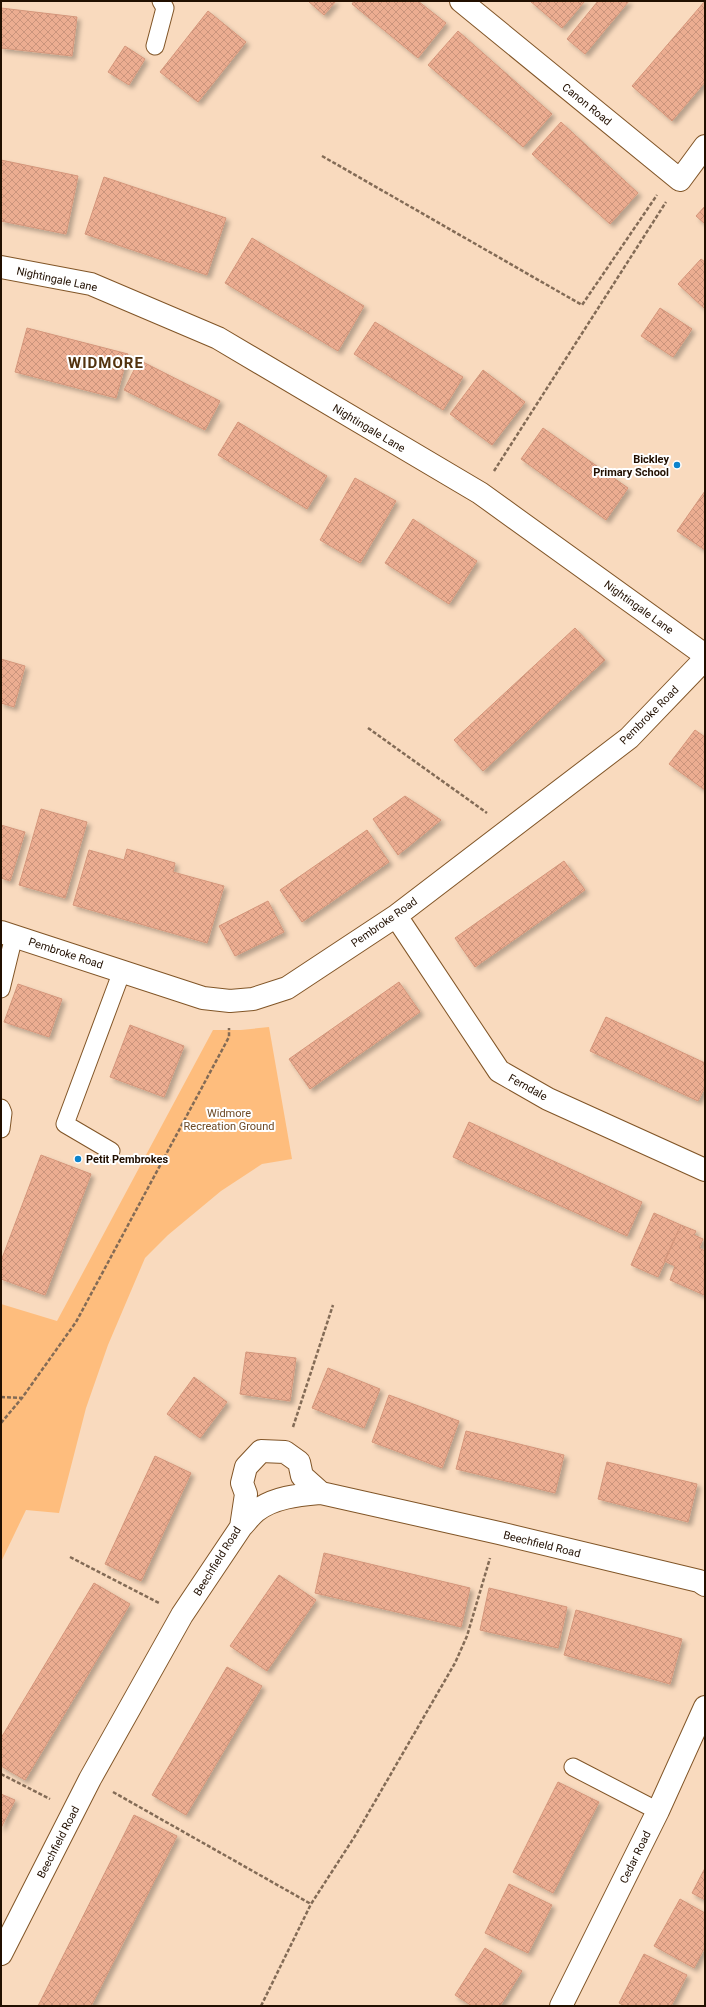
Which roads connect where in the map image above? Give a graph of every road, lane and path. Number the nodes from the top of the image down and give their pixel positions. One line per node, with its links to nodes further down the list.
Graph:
1 (161, 1): 3 (lane)
2 (461, 1): 6 (street, Canon Road)
3 (155, 46)
4 (705, 146): 6 (street)
5 (322, 156): 6 (path)
6 (676, 177): 8 (path)
7 (1, 267): 8 (street, Nightingale Lane)
8 (480, 493): 9 (street, Nightingale Lane)
9 (705, 655)
10 (705, 659): 12 (street, Pembroke Road)
11 (368, 728): 12 (path)
12 (500, 836): 13 (street, Pembroke Road)
13 (396, 916): 17 (street, Pembroke Road); 21 (street, Ferndale)
14 (7, 934): 15 (street, Pembroke Road); 16 (lane)
15 (122, 971): 17 (street, Pembroke Road); 20 (lane)
16 (1, 989)
17 (230, 1001): 24 (path)
18 (1, 1108): 19 (lane)
19 (1, 1129)
20 (111, 1151)
21 (704, 1170)
22 (333, 1305): 26 (path)
23 (1, 1397): 24 (path)
24 (22, 1398): 25 (path)
25 (1, 1423)
26 (285, 1452): 27 (street, Beechfield Road); 28 (street, Beechfield Road)
27 (321, 1493): 28 (street); 29 (street, Beechfield Road)
28 (241, 1527): 32 (street, Beechfield Road)
29 (500, 1533): 31 (street, Beechfield Road); 39 (path)
30 (70, 1557): 32 (path)
31 (703, 1582)
32 (182, 1615): 36 (street, Beechfield Road)
33 (705, 1707): 38 (street, Cedar Road)
34 (573, 1767): 38 (lane)
35 (1, 1774): 37 (path)
36 (90, 1779): 37 (street, Beechfield Road); 39 (path)
37 (74, 1810): 40 (street, Beechfield Road)
38 (658, 1811): 42 (street, Cedar Road)
39 (311, 1904): 41 (path)
40 (1, 1954)
41 (261, 2006)
42 (561, 2006)

